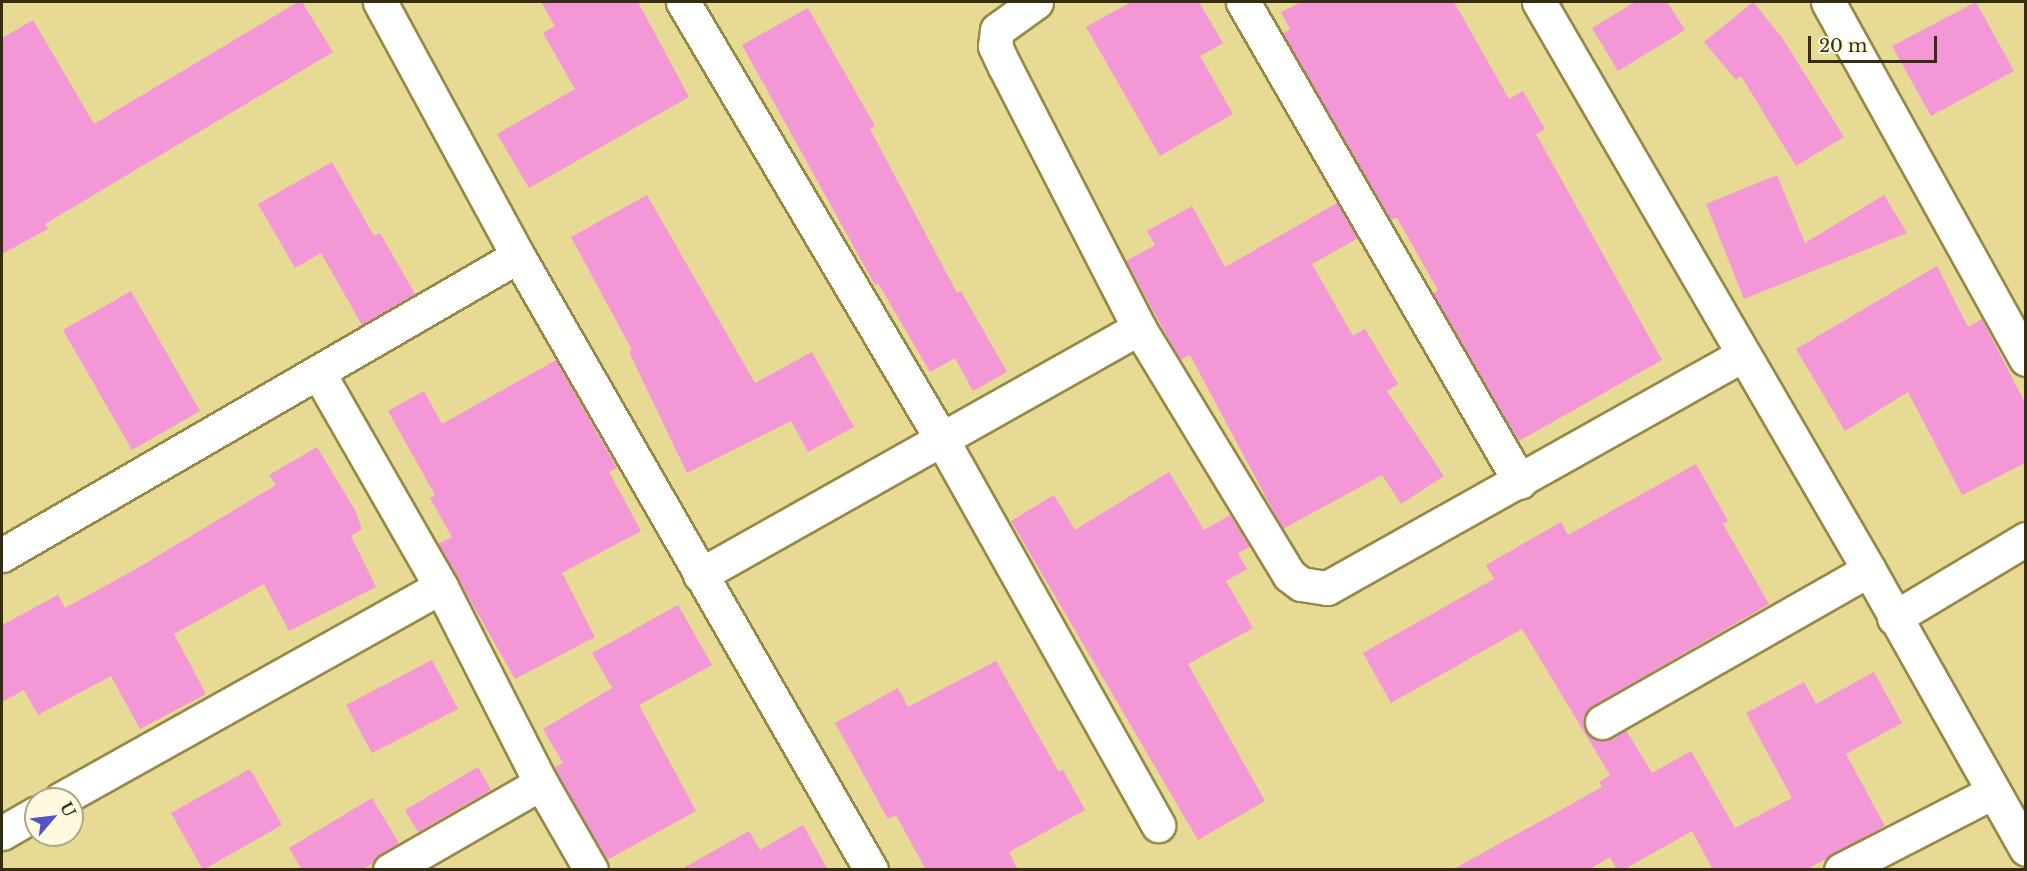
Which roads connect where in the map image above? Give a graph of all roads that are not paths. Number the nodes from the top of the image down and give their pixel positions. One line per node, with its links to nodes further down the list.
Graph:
1 (380, 2): 7 (street)
2 (683, 2): 12 (street)
3 (1036, 2): 8 (street)
4 (1243, 2): 13 (street)
5 (1539, 2): 9 (street)
6 (1828, 2): 10 (street)
7 (518, 256): 11 (street); 17 (street)
8 (1139, 328): 12 (street); 13 (street)
9 (1742, 355): 13 (street); 16 (street)
10 (2025, 359)
11 (318, 372): 15 (street); 18 (street)
12 (941, 438): 17 (street); 25 (street)
13 (1520, 482)
14 (2025, 539): 19 (street)
15 (2, 555)
16 (1869, 570): 19 (street); 20 (street)
17 (700, 575): 30 (street)
18 (441, 587): 21 (street); 22 (street)
19 (1894, 618): 23 (street)
20 (1602, 722)
21 (541, 783): 28 (street); 29 (street)
22 (82, 787)
23 (1994, 792): 27 (street); 31 (street)
24 (24, 820): 26 (street)
25 (1158, 825)
26 (2, 833)
27 (2022, 834)
28 (390, 870)
29 (591, 870)
30 (871, 870)
31 (1841, 870)

